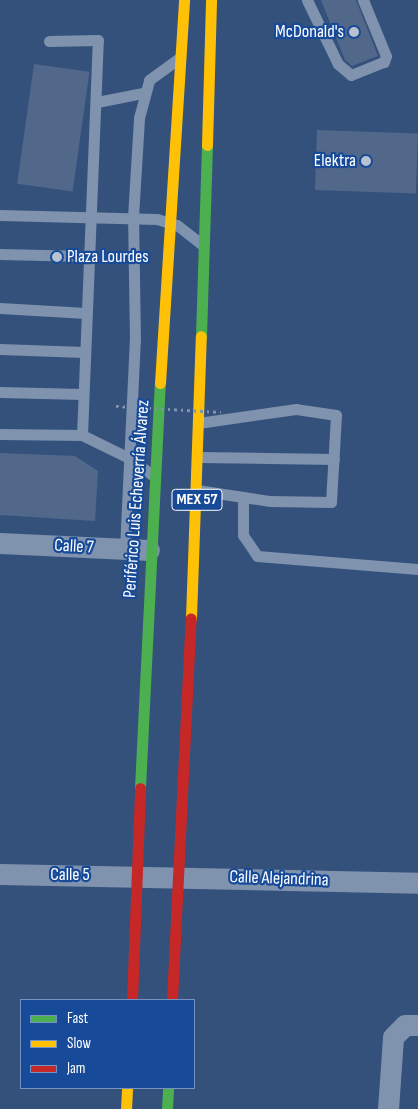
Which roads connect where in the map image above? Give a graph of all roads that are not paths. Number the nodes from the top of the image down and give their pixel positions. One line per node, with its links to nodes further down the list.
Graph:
1 (183, 0): 6 (main road, Periférico Luis Echeverría Álvarez / MEX 57)
2 (212, 0): 13 (main road, MEX 57)
3 (307, 0): 4 (lane)
4 (363, 0)
5 (49, 41): 8 (lane)
6 (181, 57): 7 (lane); 12 (main road, Periférico Luis Echeverría Álvarez / MEX 57)
7 (143, 94): 8 (lane); 10 (lane)
8 (97, 102): 11 (lane)
9 (0, 215): 11 (lane)
10 (133, 217): 11 (lane); 12 (lane); 26 (lane)
11 (88, 218): 15 (lane)
12 (170, 222): 13 (lane); 28 (main road, Periférico Luis Echeverría Álvarez / MEX 57)
13 (205, 246): 22 (main road, MEX 57)
14 (0, 254): 15 (lane)
15 (87, 256): 17 (lane)
16 (0, 308): 17 (lane)
17 (86, 313): 19 (lane)
18 (0, 349): 19 (lane)
19 (84, 352): 21 (lane)
20 (0, 392): 21 (lane)
21 (83, 394): 24 (lane)
22 (198, 423): 25 (main road, MEX 57); 27 (lane)
23 (0, 434): 24 (lane)
24 (82, 435): 26 (lane)
25 (198, 457): 27 (lane); 29 (main road, MEX 57)
26 (129, 458): 28 (lane); 32 (lane)
27 (334, 459): 30 (lane)
28 (157, 479): 33 (main road, Periférico Luis Echeverría Álvarez / MEX 57)
29 (197, 490): 30 (lane); 37 (main road, MEX 57)
30 (243, 498): 34 (lane)
31 (0, 543): 32 (street, Calle 7)
32 (125, 549): 33 (street, Calle 7)
33 (149, 550): 36 (main road, Periférico Luis Echeverría Álvarez / MEX 57)
34 (418, 569)
35 (0, 874): 36 (street, Calle 5)
36 (140, 875): 37 (street, Calle Alejandrina); 39 (main road, Periférico Luis Echeverría Álvarez / MEX 57)
37 (178, 876): 38 (street, Calle Alejandrina); 40 (main road, MEX 57)
38 (418, 883)
39 (132, 999)
40 (172, 999)
41 (418, 1025): 46 (street)
42 (127, 1089): 44 (main road)
43 (168, 1089): 45 (main road)
44 (126, 1109)
45 (167, 1109)
46 (388, 1109)

